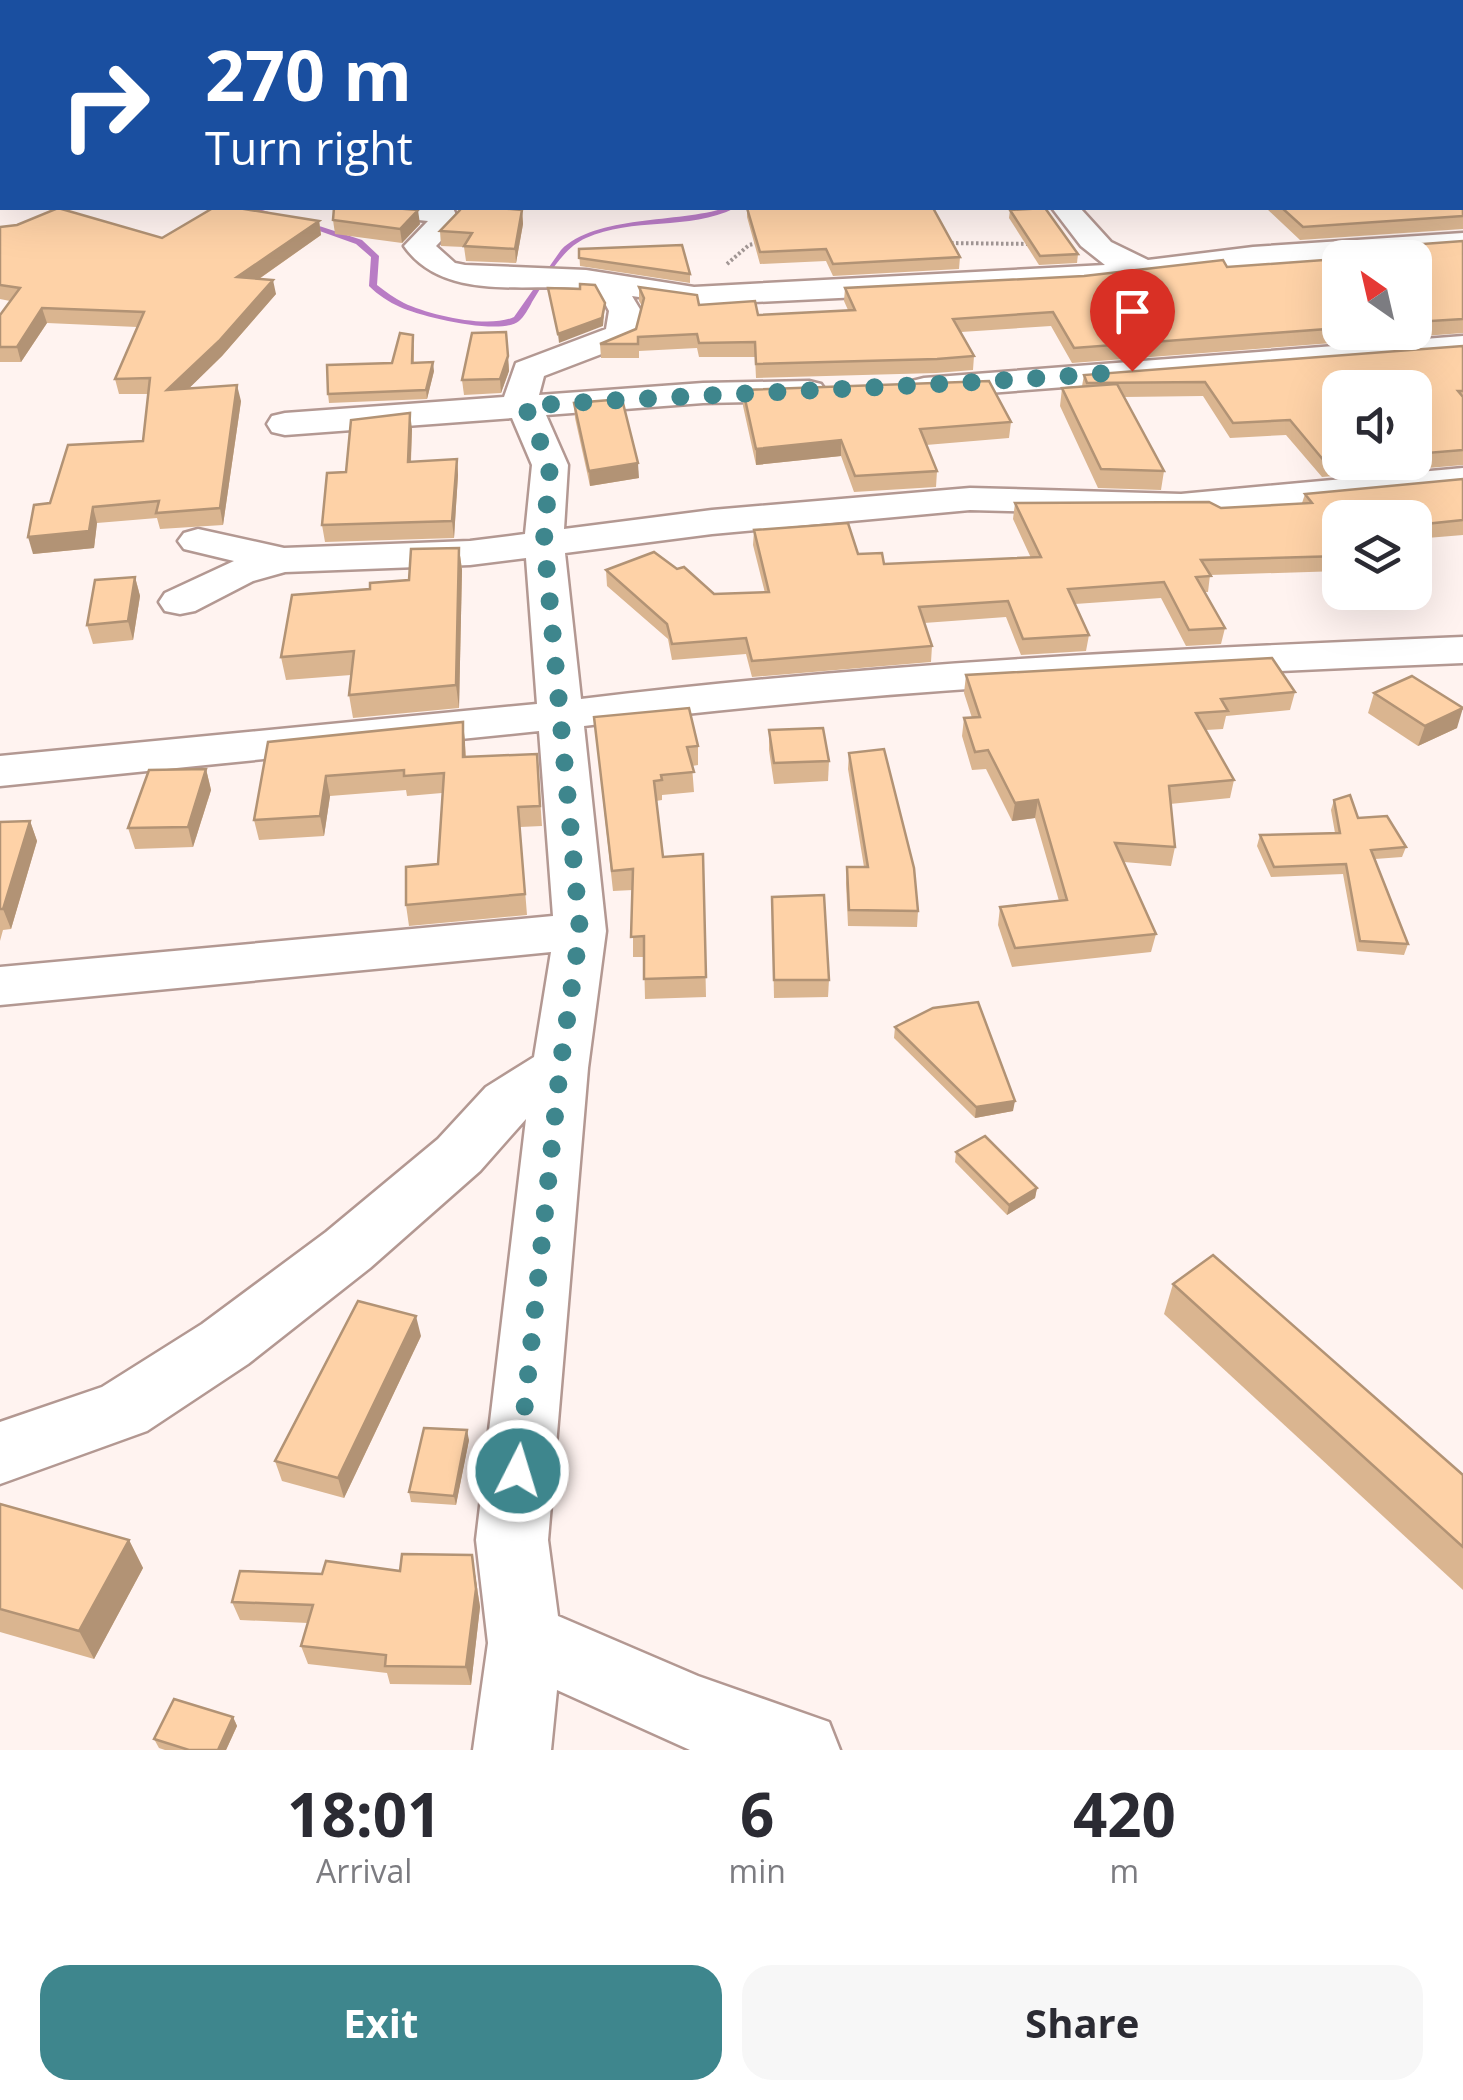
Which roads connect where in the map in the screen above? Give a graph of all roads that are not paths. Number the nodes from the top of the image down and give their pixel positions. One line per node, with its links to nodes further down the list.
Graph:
1 (408, 210): 5 (street)
2 (1067, 210): 4 (street)
3 (1463, 242): 4 (street)
4 (1148, 269): 5 (street)
5 (610, 284): 9 (street)
6 (1463, 346): 7 (street)
7 (897, 388)
8 (839, 390): 9 (street)
9 (525, 406): 10 (street); 12 (street)
10 (285, 424)
11 (1463, 478): 12 (street)
12 (544, 540): 14 (street); 17 (street)
13 (198, 541): 14 (street)
14 (284, 560): 15 (street)
15 (180, 602)
16 (1463, 650): 17 (street)
17 (561, 712): 18 (street); 19 (street)
18 (0, 771)
19 (580, 931): 20 (street); 21 (street)
20 (0, 986)
21 (560, 1068): 22 (street); 23 (street)
22 (0, 1453)
23 (525, 1643): 24 (street); 25 (street)
24 (512, 1750)
25 (801, 1750)

